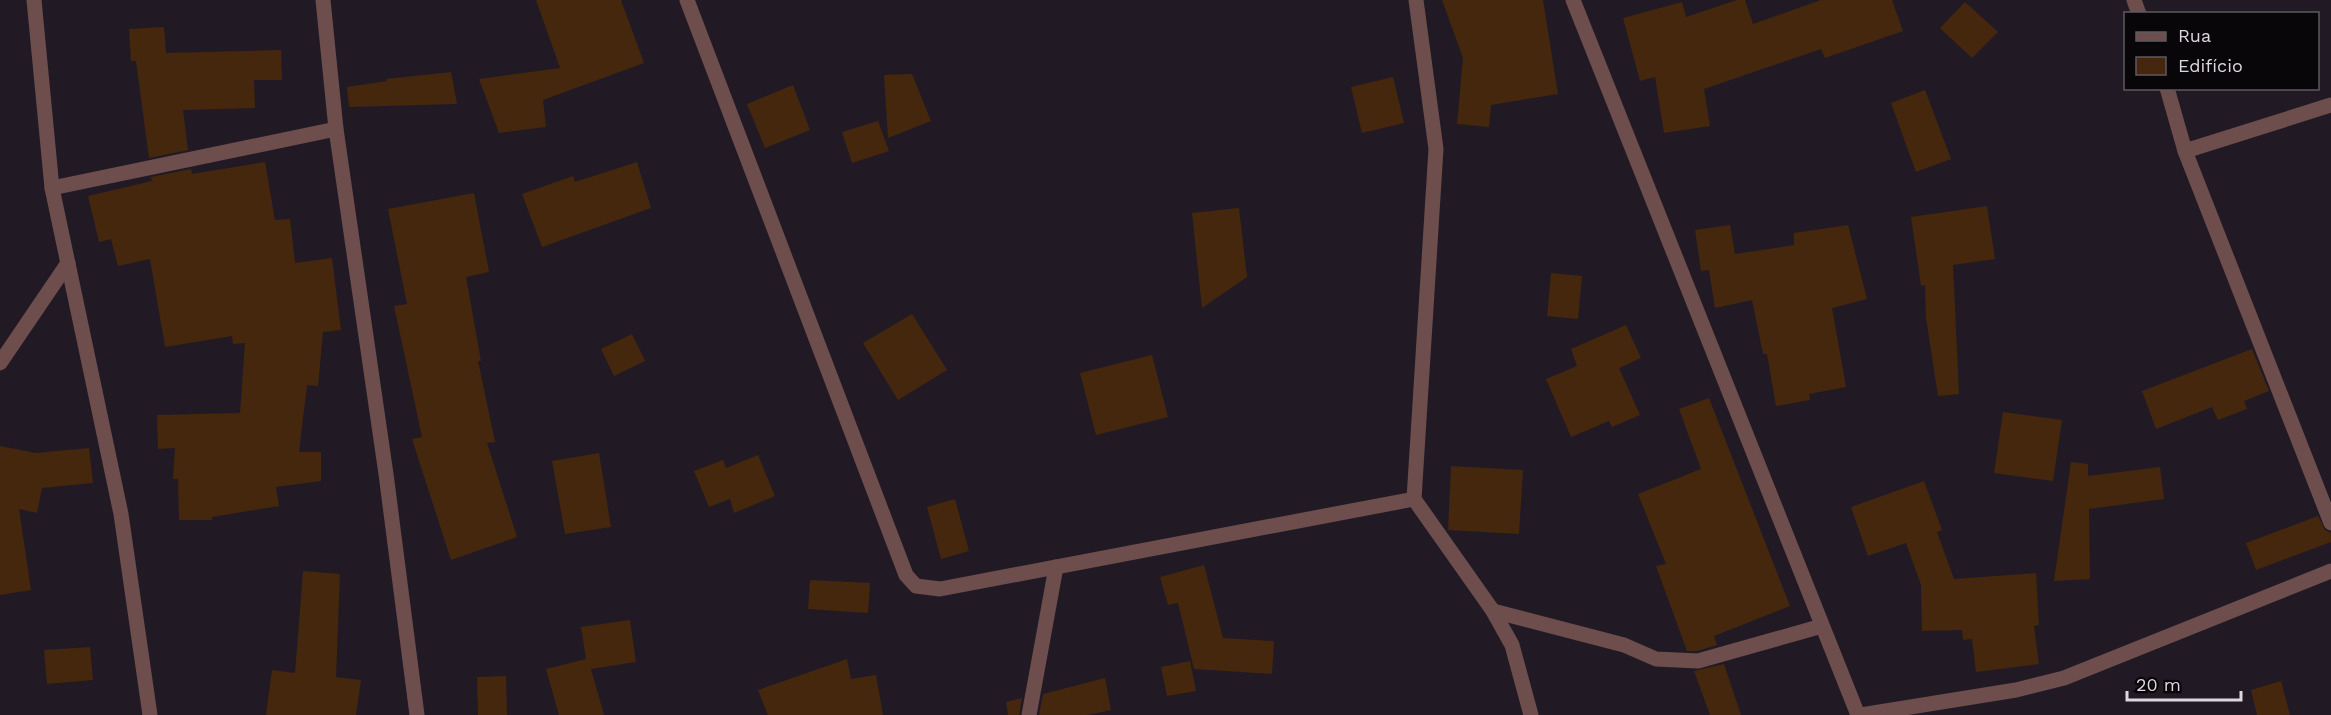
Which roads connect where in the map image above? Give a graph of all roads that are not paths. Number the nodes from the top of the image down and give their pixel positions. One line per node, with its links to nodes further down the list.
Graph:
1 (34, 0): 10 (street)
2 (323, 0): 8 (street)
3 (687, 0): 15 (street)
4 (1416, 0): 13 (street)
5 (1573, 0): 18 (street)
6 (2168, 90): 9 (street)
7 (2331, 105): 9 (street)
8 (336, 129): 10 (street); 20 (street)
9 (2185, 151): 14 (street)
10 (52, 188): 11 (street)
11 (68, 263): 12 (street); 19 (street)
12 (0, 363)
13 (1414, 499): 15 (street); 17 (street)
14 (2331, 523)
15 (1056, 567): 21 (street)
16 (2331, 571): 23 (street)
17 (1493, 611): 18 (street); 22 (street)
18 (1822, 626): 23 (street)
19 (150, 715)
20 (417, 715)
21 (1029, 715)
22 (1531, 715)
23 (1860, 715)

